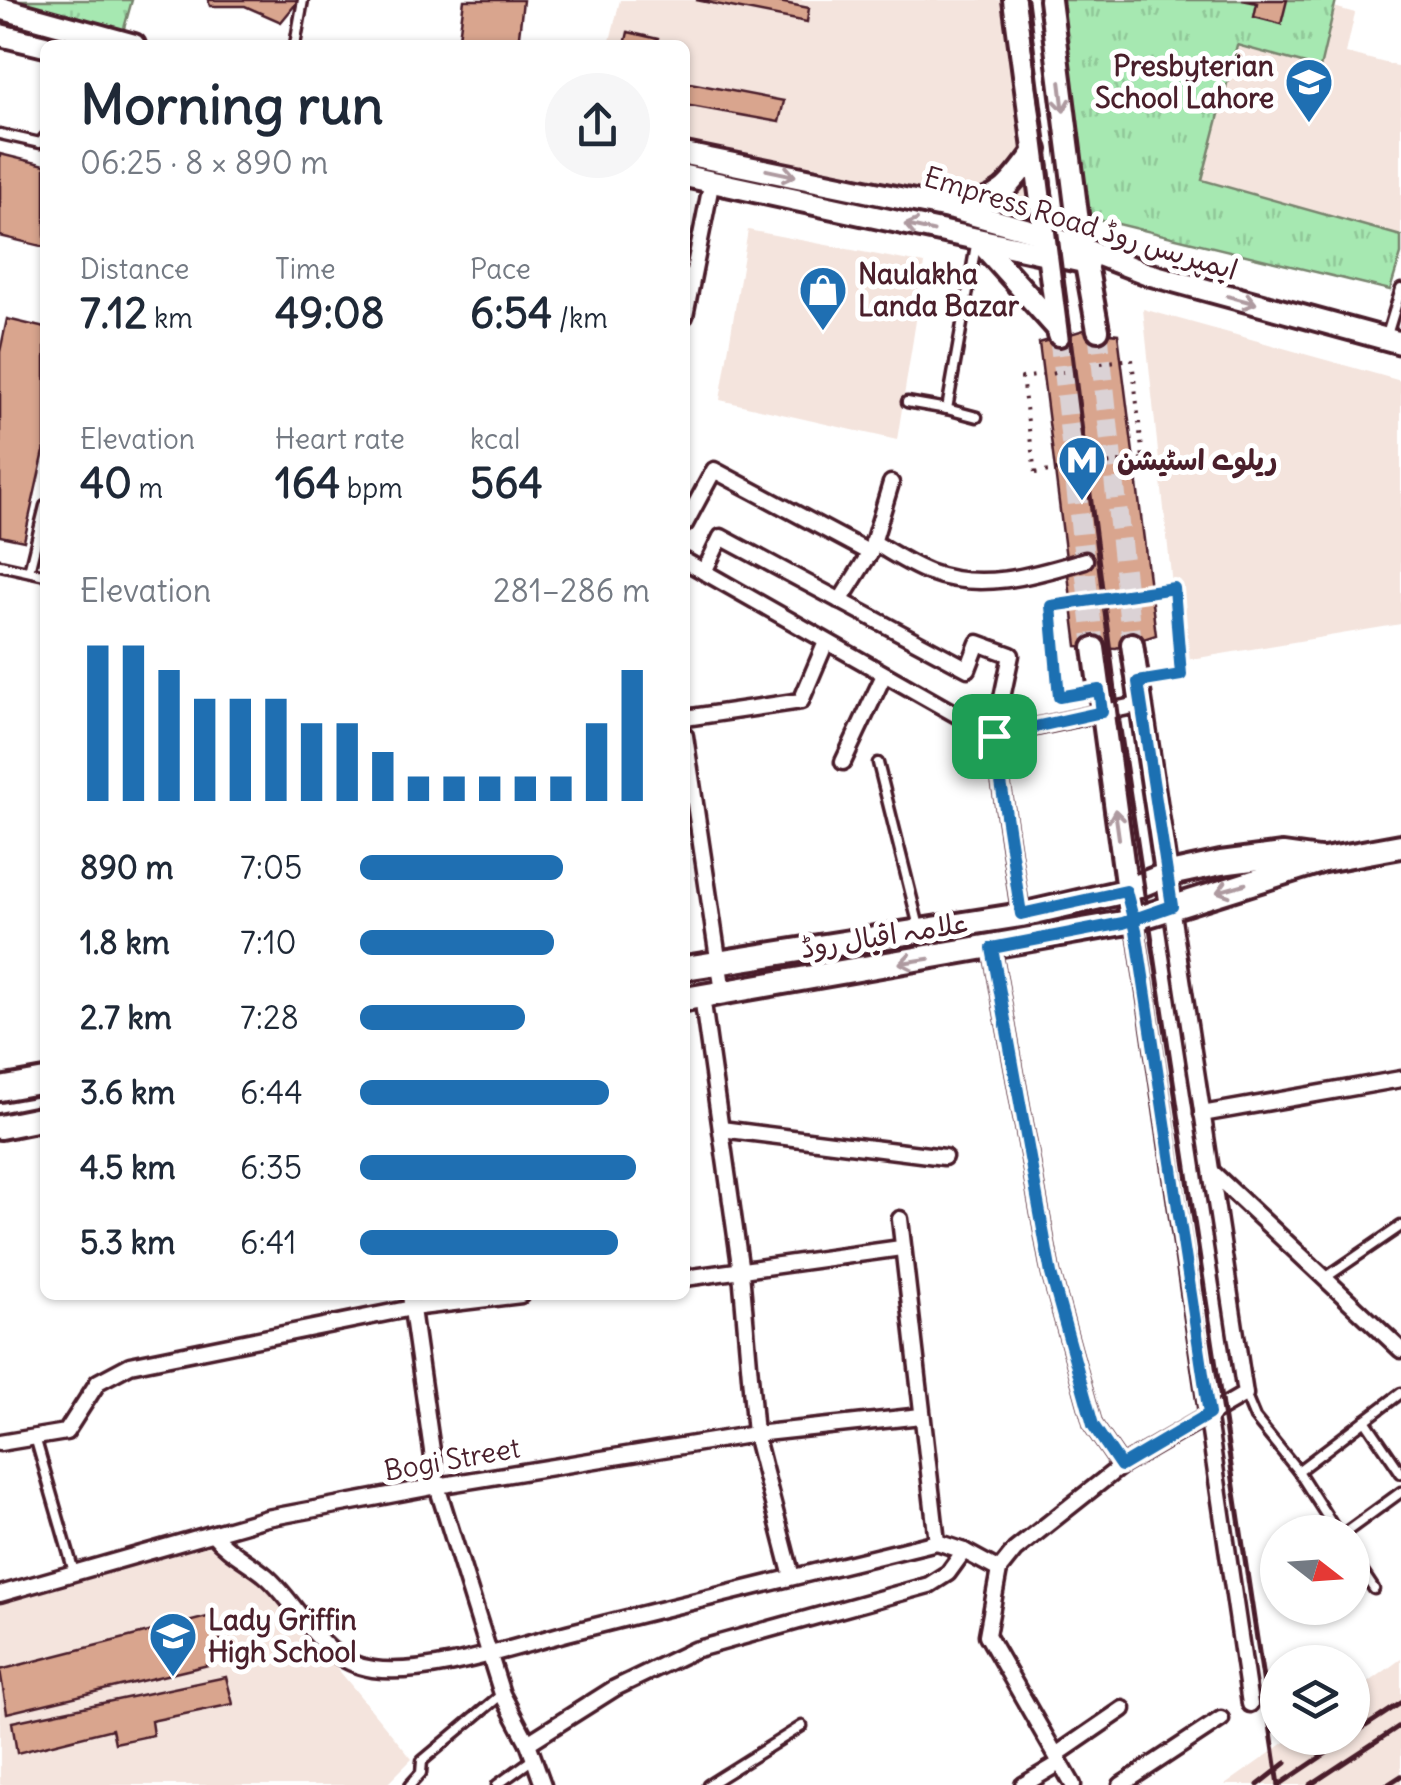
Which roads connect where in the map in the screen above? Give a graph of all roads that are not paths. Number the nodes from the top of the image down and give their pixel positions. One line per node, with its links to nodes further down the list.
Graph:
1 (303, 0): 7 (lane)
2 (1014, 0): 11 (main road)
3 (1050, 0): 18 (main road, one-way to 18)
4 (0, 8): 6 (main road)
5 (0, 35): 8 (main road)
6 (116, 40)
7 (296, 40)
8 (40, 45)
9 (0, 134): 10 (lane)
10 (40, 143)
11 (1036, 150): 15 (main road); 17 (main road)
12 (690, 155): 15 (main road, Empress Road ایمپریس روڈ, one-way to 15)
13 (690, 177): 14 (main road, Empress Road ایمپریس روڈ)
14 (712, 180): 16 (main road, Empress Road ایمپریس روڈ, one-way to 14); 20 (street)
15 (954, 209): 17 (main road, Empress Road ایمپریس روڈ)
16 (978, 241): 17 (main road, Empress Road ایمپریس روڈ); 17 (main road); 24 (lane)
17 (1048, 245): 18 (main road, Empress Road ایمپریس روڈ)
18 (1086, 256): 21 (main road); 22 (main road, Empress Road ایمپریس روڈ, one-way to 22)
19 (1401, 289): 22 (lane)
20 (690, 291)
21 (1098, 330)
22 (1394, 341)
23 (907, 402): 24 (lane)
24 (947, 410): 25 (lane)
25 (977, 417)
26 (891, 483): 29 (street)
27 (690, 515): 29 (street)
28 (40, 526): 33 (lane)
29 (871, 548): 30 (street); 36 (street)
30 (1085, 560)
31 (0, 565): 33 (lane)
32 (690, 565): 34 (street)
33 (29, 571): 35 (lane)
34 (704, 572): 36 (street); 37 (street)
35 (40, 574)
36 (840, 601): 44 (street)
37 (826, 642): 40 (street); 43 (street)
38 (1132, 644): 42 (main road)
39 (1094, 648): 41 (main road)
40 (884, 674): 44 (street); 45 (street)
41 (1100, 701): 42 (street); 44 (street); 51 (main road, one-way to 41)
42 (1142, 704): 50 (main road)
43 (690, 717)
44 (994, 736): 53 (street)
45 (844, 762)
46 (878, 763): 55 (lane)
47 (690, 769): 57 (street)
48 (1401, 846): 49 (main road, علامہ اقبال روڈ)
49 (1324, 860): 50 (main road, علامہ اقبال روڈ); 52 (main road, علامہ اقبال روڈ, one-way to 52)
50 (1165, 875): 51 (main road, علامہ اقبال روڈ); 52 (main road)
51 (1126, 891): 53 (main road, علامہ اقبال روڈ); 54 (main road)
52 (1172, 906): 54 (main road, علامہ اقبال روڈ); 63 (street)
53 (1021, 914): 55 (main road, علامہ اقبال روڈ)
54 (1131, 920): 56 (main road, علامہ اقبال روڈ); 79 (street)
55 (920, 931): 57 (main road, علامہ اقبال روڈ)
56 (992, 948): 59 (main road, علامہ اقبال روڈ, one-way to 59); 85 (street)
57 (719, 962): 58 (main road, علامہ اقبال روڈ); 59 (street)
58 (690, 967)
59 (703, 996): 66 (street)
60 (1401, 1079): 63 (street)
61 (40, 1082): 62 (main road)
62 (0, 1089)
63 (1202, 1114): 68 (street)
64 (40, 1119): 65 (main road)
65 (0, 1127)
66 (720, 1129): 67 (street); 72 (street)
67 (944, 1157)
68 (1212, 1172): 74 (street); 78 (street)
69 (900, 1218): 71 (street)
70 (1401, 1226): 74 (lane)
71 (901, 1248): 72 (street); 80 (street)
72 (741, 1272): 73 (street); 82 (street)
73 (690, 1277)
74 (1325, 1278): 76 (street)
75 (411, 1301): 83 (street); 88 (street)
76 (1401, 1350)
77 (1401, 1392): 81 (lane)
78 (1245, 1394): 79 (street); 86 (lane)
79 (1209, 1414): 85 (street); 103 (street)
80 (921, 1416): 82 (street, Bogi Street); 93 (street)
81 (1365, 1420): 86 (lane); 87 (lane)
82 (755, 1434): 88 (street, Bogi Street); 97 (street)
83 (34, 1438): 84 (street); 96 (lane)
84 (0, 1443)
85 (1121, 1466): 95 (street)
86 (1298, 1471): 90 (lane)
87 (1401, 1473)
88 (437, 1486): 92 (street, Bogi Street); 101 (street)
89 (1401, 1492): 91 (lane)
90 (1326, 1515)
91 (1369, 1515)
92 (213, 1534): 96 (street, Bogi Street); 101 (street)
93 (937, 1542): 94 (street); 97 (street)
94 (964, 1551): 95 (street); 107 (street)
95 (999, 1570): 109 (street)
96 (75, 1575): 100 (street, Bogi Street)
97 (792, 1577): 101 (street)
98 (1370, 1584): 99 (lane)
99 (1374, 1590)
100 (0, 1594)
101 (489, 1653): 102 (street)
102 (502, 1694): 107 (street); 110 (lane)
103 (1250, 1704)
104 (1123, 1709): 109 (street)
105 (1221, 1719): 116 (street)
106 (802, 1726): 113 (lane)
107 (528, 1743): 108 (street)
108 (533, 1759): 111 (lane); 112 (street)
109 (1058, 1759): 114 (street); 115 (street)
110 (410, 1785)
111 (497, 1785)
112 (543, 1785)
113 (708, 1785)
114 (1023, 1785)
115 (1073, 1785)
116 (1122, 1785)

